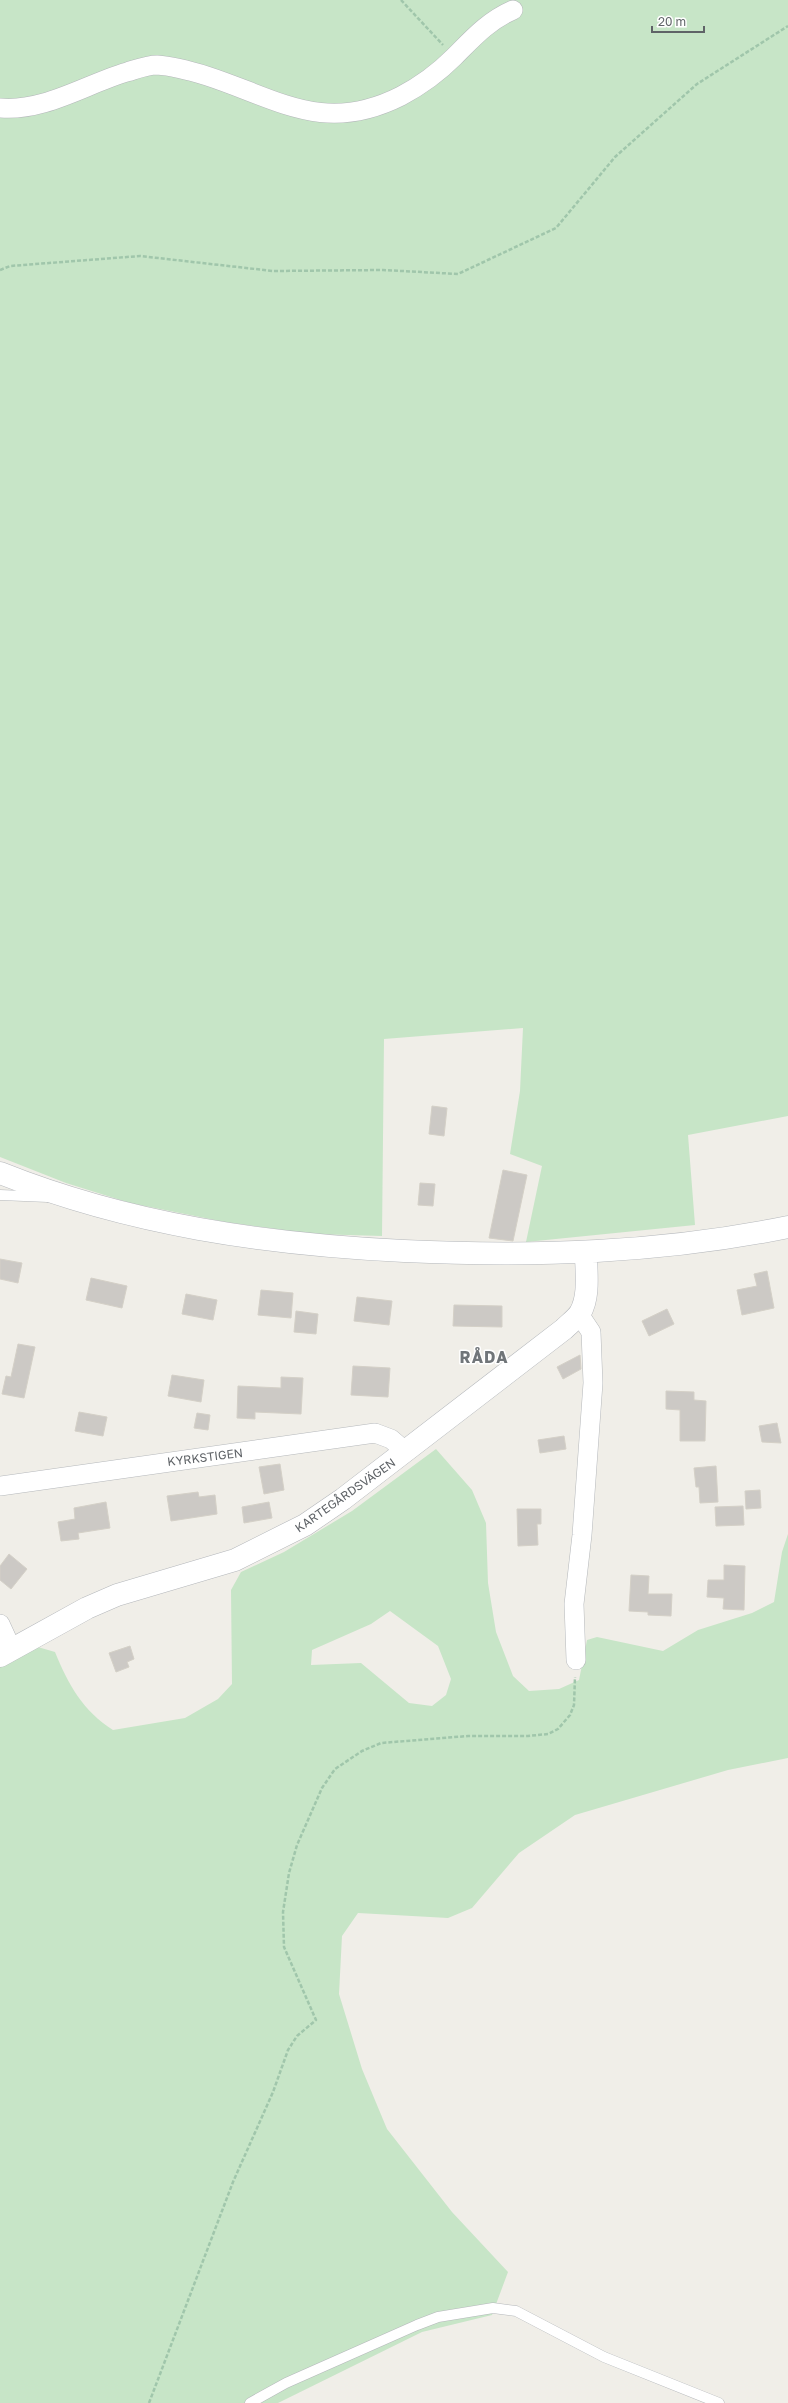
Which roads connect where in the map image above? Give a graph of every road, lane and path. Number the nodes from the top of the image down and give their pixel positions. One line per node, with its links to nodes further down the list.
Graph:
1 (401, 0): 4 (path)
2 (513, 10): 4 (street)
3 (788, 26): 6 (path)
4 (454, 57): 5 (street)
5 (0, 108)
6 (0, 270)
7 (0, 1174): 8 (street)
8 (53, 1193): 9 (lane); 11 (street)
9 (0, 1195)
10 (788, 1227): 11 (street)
11 (586, 1252): 12 (street, KARTEGÅRDSVÄGEN)
12 (579, 1314): 13 (street, KARTEGÅRDSVÄGEN); 17 (street)
13 (405, 1451): 14 (street, KYRKSTIGEN); 16 (street, KARTEGÅRDSVÄGEN)
14 (0, 1486)
15 (0, 1624): 16 (street)
16 (6, 1652)
17 (576, 1660): 18 (path)
18 (149, 2403)
19 (250, 2403): 20 (lane)
20 (719, 2403)

